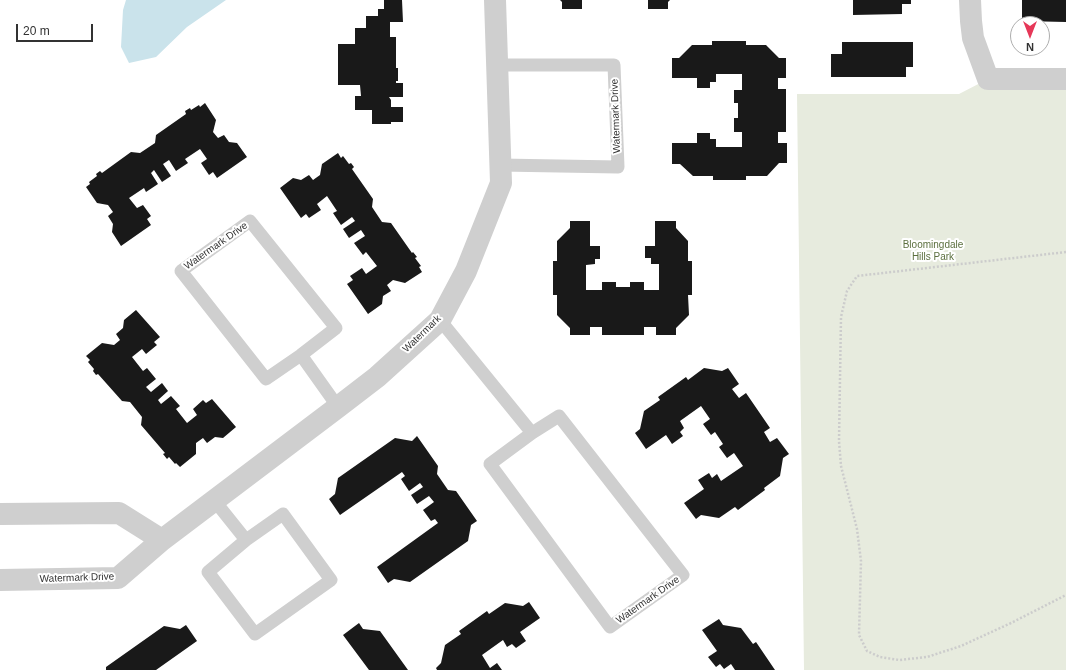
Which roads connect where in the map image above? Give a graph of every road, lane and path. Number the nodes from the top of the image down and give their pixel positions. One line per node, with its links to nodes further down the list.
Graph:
1 (495, 0): 3 (street, Watermark)
2 (970, 0): 4 (street)
3 (497, 65): 5 (street, Watermark); 5 (lane, Watermark Drive)
4 (1066, 79)
5 (500, 165): 7 (street, Watermark)
6 (1066, 252): 16 (path)
7 (440, 320): 9 (street, Watermark); 10 (lane)
8 (301, 355): 8 (lane, Watermark Drive); 9 (lane)
9 (338, 407): 11 (street, Watermark)
10 (532, 433): 10 (lane, Watermark Drive)
11 (214, 500): 13 (street, Watermark); 14 (lane)
12 (0, 514): 13 (street)
13 (162, 540): 15 (street, Watermark Drive)
14 (246, 540): 14 (lane)
15 (0, 580)
16 (1066, 595)

